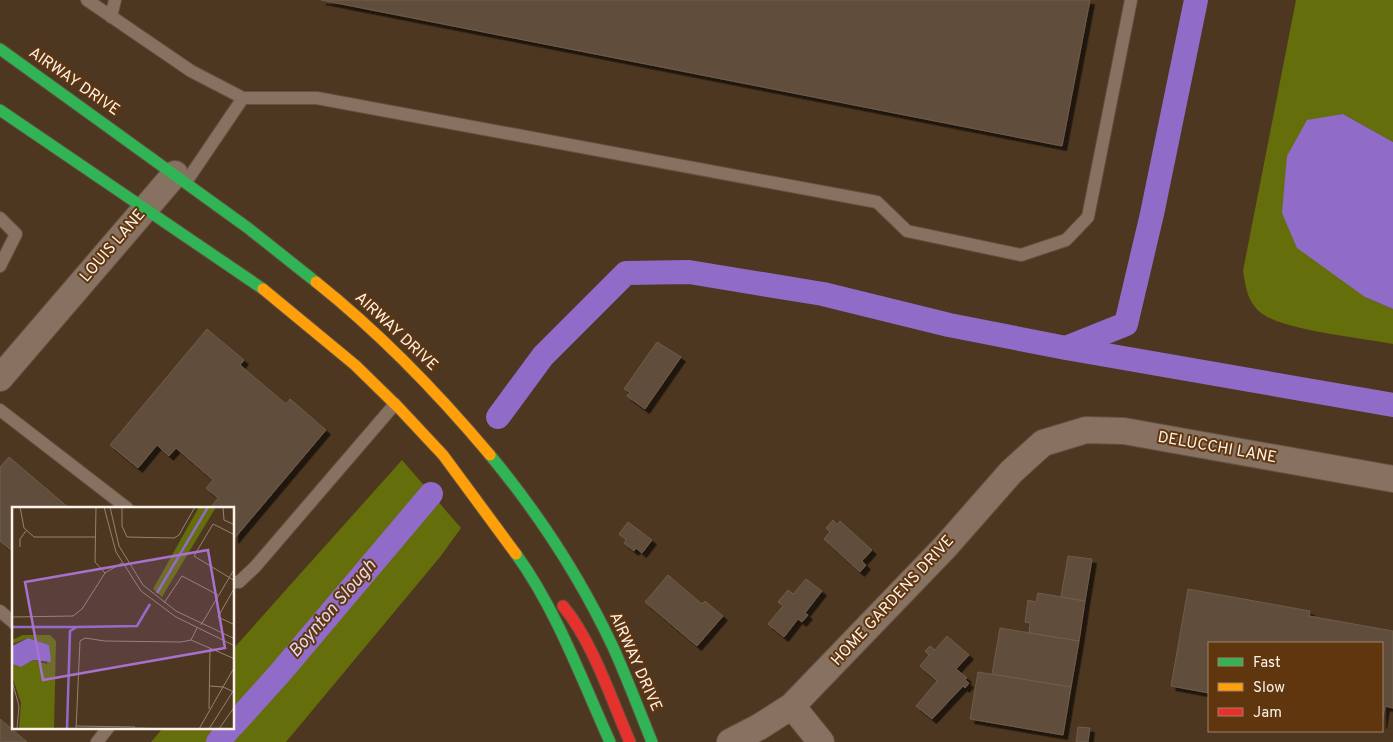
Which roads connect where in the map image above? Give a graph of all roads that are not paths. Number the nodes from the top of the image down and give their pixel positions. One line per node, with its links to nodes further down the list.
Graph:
1 (87, 0): 4 (lane)
2 (115, 0): 4 (lane)
3 (1131, 0): 6 (lane)
4 (111, 16): 6 (lane)
5 (0, 49): 8 (main road, AIRWAY DRIVE)
6 (243, 98): 8 (lane)
7 (0, 110): 9 (main road)
8 (180, 178): 9 (street, LOUIS LANE); 27 (main road, AIRWAY DRIVE)
9 (146, 209): 12 (street, LOUIS LANE); 13 (main road)
10 (0, 218): 11 (lane)
11 (0, 266)
12 (0, 378)
13 (395, 404): 18 (main road); 19 (lane)
14 (0, 410): 17 (lane)
15 (1043, 443): 16 (street, DELUCCHI LANE); 22 (street, HOME GARDENS DRIVE)
16 (1393, 479)
17 (126, 507)
18 (525, 568): 25 (main road); 26 (main road)
19 (235, 582)
20 (0, 611): 21 (lane)
21 (12, 621)
22 (792, 706): 28 (street, HOME GARDENS DRIVE); 29 (street)
23 (106, 730): 24 (lane)
24 (97, 742)
25 (610, 742)
26 (630, 742)
27 (652, 742)
28 (730, 742)
29 (821, 742)

